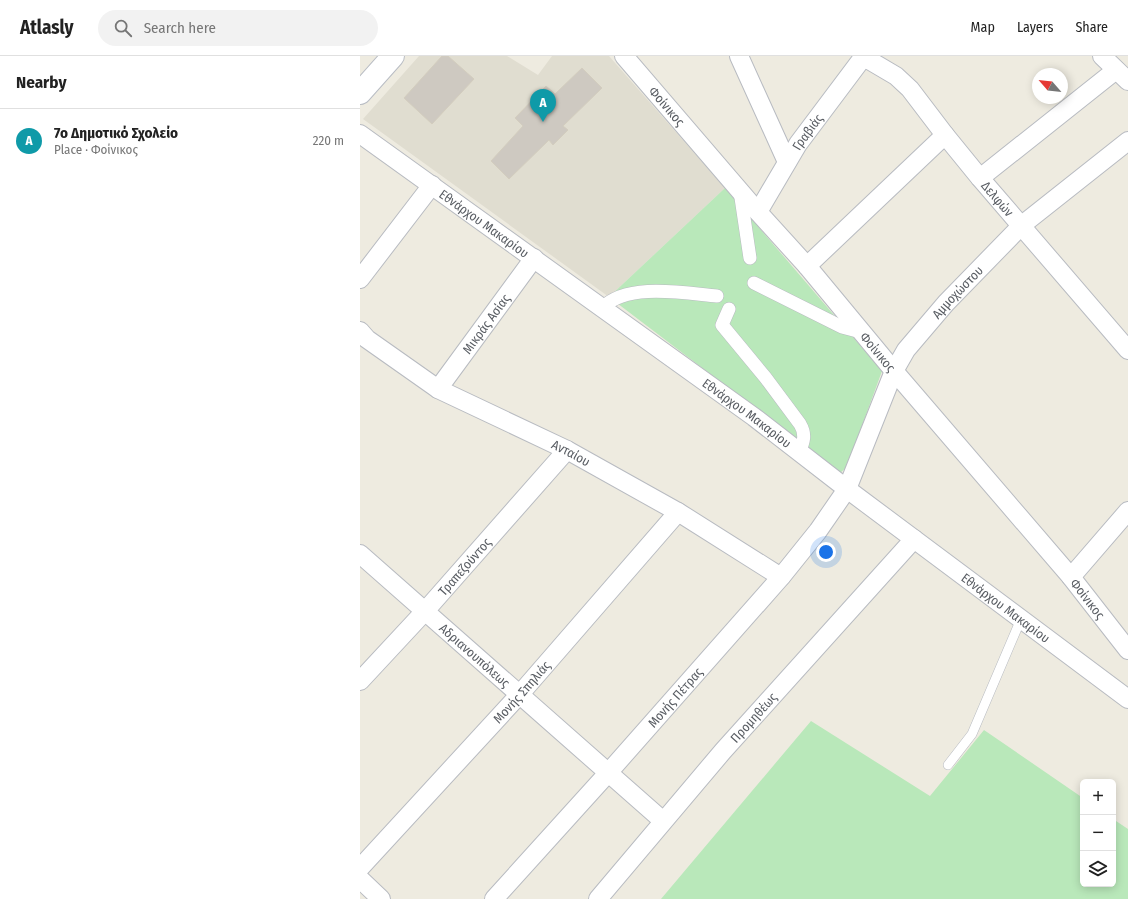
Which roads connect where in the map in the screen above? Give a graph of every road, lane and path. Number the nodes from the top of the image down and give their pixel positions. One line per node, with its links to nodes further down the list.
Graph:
1 (393, 56): 7 (main road)
2 (624, 56): 14 (street, Φοίνικος)
3 (739, 56): 11 (street)
4 (863, 56): 9 (street, Δελφών); 11 (street, Γραβιάς)
5 (1102, 56): 6 (street)
6 (1122, 76): 12 (street)
7 (360, 93)
8 (360, 134): 13 (street, Εθνάρχου Μακαρίου)
9 (945, 135): 12 (street, Δελφών); 19 (street)
10 (1128, 141): 16 (street, Αμμοχώστου)
11 (787, 162): 15 (street, Γραβιάς)
12 (980, 178): 16 (street, Δελφών)
13 (432, 186): 17 (street, Εθνάρχου Μακαρίου); 20 (street)
14 (740, 191): 15 (street, Φοίνικος); 18 (street)
15 (758, 212): 19 (street, Φοίνικος)
16 (1022, 225): 27 (street, Δελφών); 28 (street, Αμμοχώστου)
17 (534, 258): 23 (street, Εθνάρχου Μακαρίου); 29 (street, Μικράς Ασίας)
18 (750, 258)
19 (807, 266): 26 (street, Φοίνικος)
20 (360, 279)
21 (754, 283): 26 (street)
22 (717, 296): 23 (street)
23 (602, 308): 31 (street, Εθνάρχου Μακαρίου)
24 (729, 309): 31 (street)
25 (360, 331): 29 (street, Ανταίου)
26 (861, 332): 28 (street, Φοίνικος)
27 (1128, 350)
28 (894, 371): 32 (street, Αμμοχώστου); 38 (street, Φοίνικος)
29 (438, 389): 30 (street, Ανταίου)
30 (568, 450): 34 (street, Ανταίου); 39 (street, Τραπεζούντος)
31 (799, 452): 32 (street, Εθνάρχου Μακαρίου)
32 (847, 489): 35 (street, Εθνάρχου Μακαρίου); 37 (street, Μονής Πέτρας)
33 (1128, 511): 38 (street)
34 (678, 512): 37 (street, Ανταίου); 43 (street, Μονής Σπηλιάς)
35 (914, 539): 40 (street, Εθνάρχου Μακαρίου); 47 (street, Προμηθέως)
36 (360, 554): 39 (street, Αδριανουπόλεως)
37 (781, 577): 46 (street, Μονής Πέτρας)
38 (1071, 577): 41 (street, Φοίνικος)
39 (426, 610): 42 (street, Τραπεζούντος); 43 (street, Αδριανουπόλεως)
40 (1021, 619): 44 (street, Εθνάρχου Μακαρίου); 45 (lane)
41 (1128, 650)
42 (360, 681)
43 (520, 694): 46 (street, Αδριανουπόλεως); 48 (street, Μονής Σπηλιάς)
44 (1127, 697)
45 (948, 765)
46 (608, 773): 47 (street, Αδριανουπόλεως); 51 (street, Μονής Πέτρας)
47 (662, 820): 52 (street, Προμηθέως)
48 (360, 868)
49 (360, 879): 50 (street)
50 (381, 899)
51 (494, 899)
52 (598, 899)

